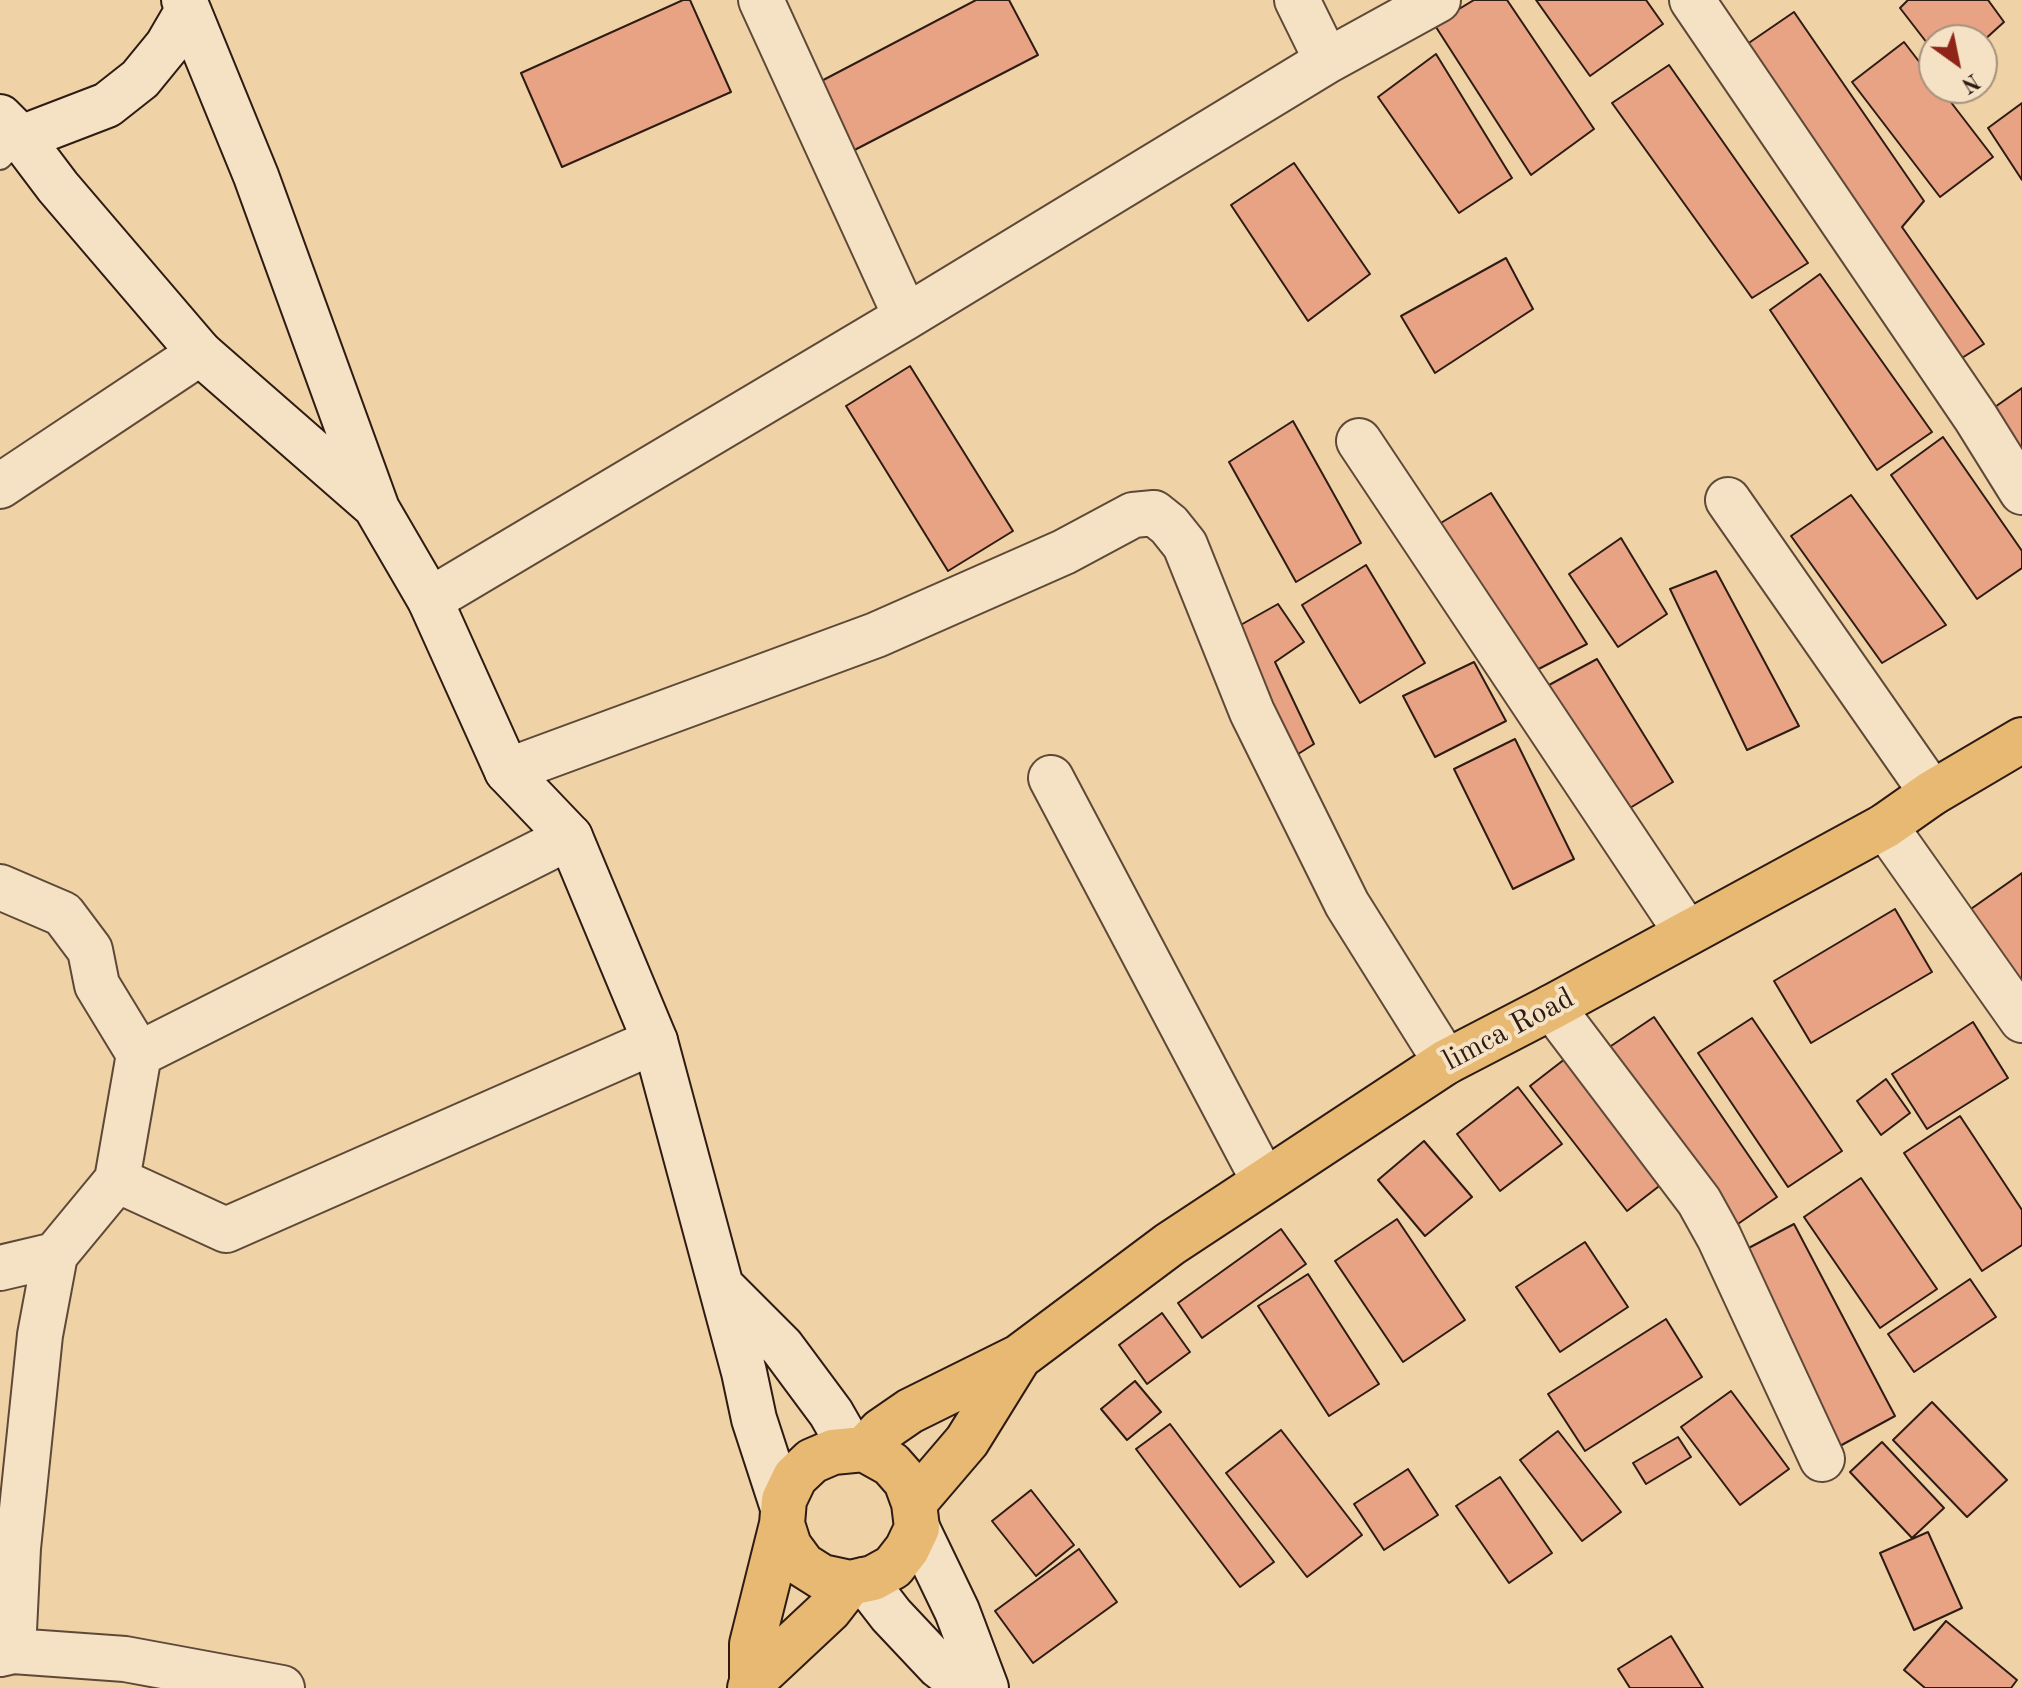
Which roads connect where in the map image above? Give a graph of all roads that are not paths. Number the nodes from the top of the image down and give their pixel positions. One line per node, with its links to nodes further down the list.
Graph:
1 (761, 0): 8 (street)
2 (1297, 0): 6 (street)
3 (1438, 0): 6 (street)
4 (1692, 0): 12 (street)
5 (186, 5): 7 (street); 14 (street)
6 (1327, 61): 8 (street)
7 (7, 138): 9 (street)
8 (906, 317): 15 (street)
9 (200, 353): 11 (street); 14 (street)
10 (1359, 441): 23 (street)
11 (0, 486)
12 (2022, 492)
13 (1728, 500): 19 (street)
14 (377, 509): 15 (street)
15 (430, 600): 17 (street)
16 (2022, 740): 19 (main road, limca Road)
17 (507, 771): 21 (street); 28 (street)
18 (1051, 778): 30 (street)
19 (1932, 793): 20 (main road, limca Road)
20 (1885, 826): 23 (main road, limca Road); 25 (street)
21 (570, 837): 26 (street); 27 (street)
22 (0, 887): 27 (street)
23 (1687, 933): 24 (main road, limca Road)
24 (1552, 1007): 28 (main road, limca Road); 36 (street)
25 (2022, 1020)
26 (655, 1041): 29 (street); 33 (street)
27 (139, 1054): 29 (street)
28 (1446, 1062): 30 (main road, limca Road)
29 (117, 1180): 31 (street)
30 (1264, 1181): 34 (main road, limca Road)
31 (55, 1255): 32 (street); 40 (street)
32 (0, 1268)
33 (720, 1285): 35 (street); 38 (street)
34 (1019, 1357): 35 (main road, limca Road); 37 (main road, limca Road)
35 (857, 1448): 37 (main road); 38 (main road)
36 (1822, 1459)
37 (916, 1515): 39 (main road); 44 (street)
38 (783, 1516): 39 (main road); 41 (main road)
39 (857, 1581): 41 (main road); 43 (street)
40 (6, 1653): 42 (street)
41 (751, 1685)
42 (282, 1688)
43 (968, 1688)
44 (986, 1688)

